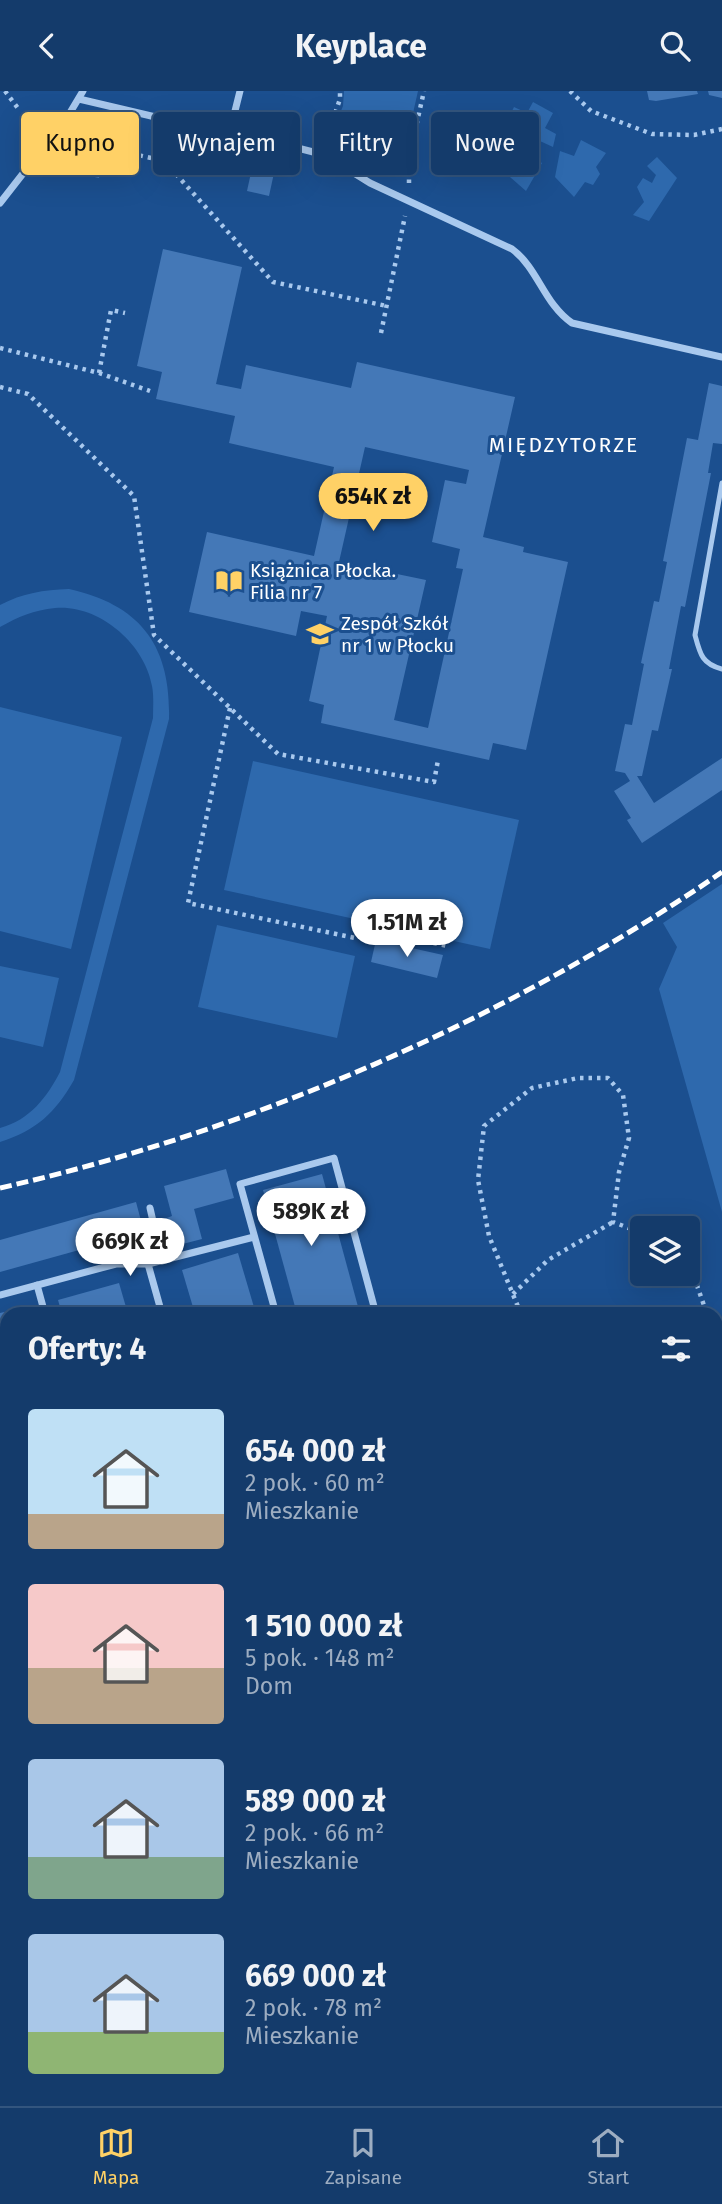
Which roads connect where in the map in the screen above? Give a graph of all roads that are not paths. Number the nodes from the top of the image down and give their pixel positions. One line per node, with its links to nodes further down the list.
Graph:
1 (240, 91): 3 (street)
2 (81, 95): 4 (street); 6 (street)
3 (235, 112)
4 (153, 117)
5 (300, 149): 7 (street)
6 (0, 203)
7 (722, 357)
8 (722, 483): 9 (lane)
9 (722, 669)
10 (150, 1208): 12 (street)
11 (254, 1237): 12 (street); 18 (street); 19 (street)
12 (162, 1261): 13 (street)
13 (148, 1264): 14 (street); 17 (street)
14 (37, 1285): 15 (street); 16 (street)
15 (0, 1295)
16 (43, 1307)
17 (160, 1307)
18 (274, 1307)
19 (374, 1307)

